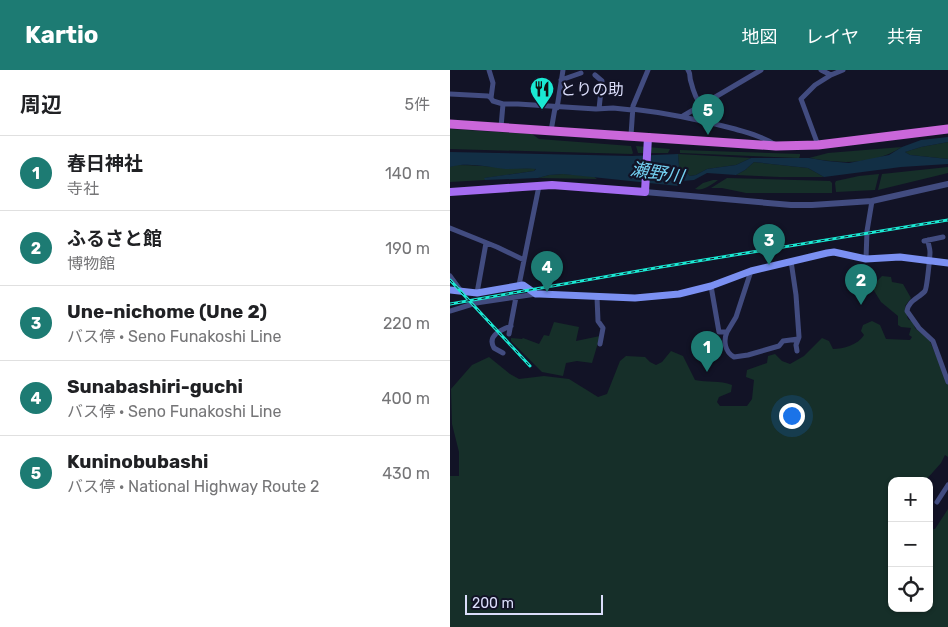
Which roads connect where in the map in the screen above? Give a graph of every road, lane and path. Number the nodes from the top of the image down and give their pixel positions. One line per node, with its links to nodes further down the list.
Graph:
1 (489, 70): 13 (street)
2 (563, 70): 11 (street)
3 (648, 70): 18 (street)
4 (688, 70): 15 (street)
5 (761, 70): 15 (street)
6 (821, 70): 10 (street)
7 (843, 70): 10 (street)
8 (581, 72): 11 (street)
9 (595, 75): 17 (street)
10 (831, 75): 26 (street)
11 (561, 80): 16 (street)
12 (450, 94): 13 (street)
13 (491, 98): 14 (street)
14 (503, 104): 16 (street); 21 (street)
15 (701, 105): 19 (street)
16 (556, 108): 17 (street); 23 (street)
17 (599, 109): 18 (street)
18 (632, 110): 19 (street); 24 (street)
19 (683, 116): 27 (street)
20 (452, 122): 21 (highway)
21 (501, 127): 23 (highway)
22 (948, 129): 26 (highway)
23 (551, 131): 24 (highway)
24 (631, 135): 25 (highway)
25 (648, 141): 27 (highway); 30 (main road)
26 (818, 145): 27 (highway)
27 (776, 146)
28 (948, 184): 32 (street)
29 (539, 186): 30 (main road); 31 (main road); 37 (street)
30 (645, 190): 32 (street)
31 (450, 192)
32 (872, 202): 36 (street)
33 (450, 228): 35 (street)
34 (943, 237): 39 (street)
35 (486, 243): 37 (street); 47 (street)
36 (866, 259): 38 (main road); 39 (main road)
37 (524, 260): 43 (street)
38 (791, 262): 41 (main road); 55 (street)
39 (929, 262): 40 (main road); 59 (street)
40 (948, 263)
41 (750, 272): 44 (main road); 53 (street)
42 (450, 276): 46 (street)
43 (519, 285): 47 (main road); 48 (main road)
44 (711, 286): 50 (main road); 53 (street)
45 (450, 290): 46 (main road)
46 (461, 291): 47 (main road)
47 (477, 293)
48 (536, 294): 49 (street); 50 (main road)
49 (516, 297): 51 (street); 52 (street)
50 (598, 297): 56 (street)
51 (450, 311)
52 (511, 326): 54 (street); 58 (street)
53 (727, 332): 55 (street)
54 (510, 334)
55 (798, 339): 57 (street)
56 (600, 344)
57 (797, 351)
58 (503, 353)
59 (948, 382)
60 (948, 485): 61 (street)
61 (937, 502)

